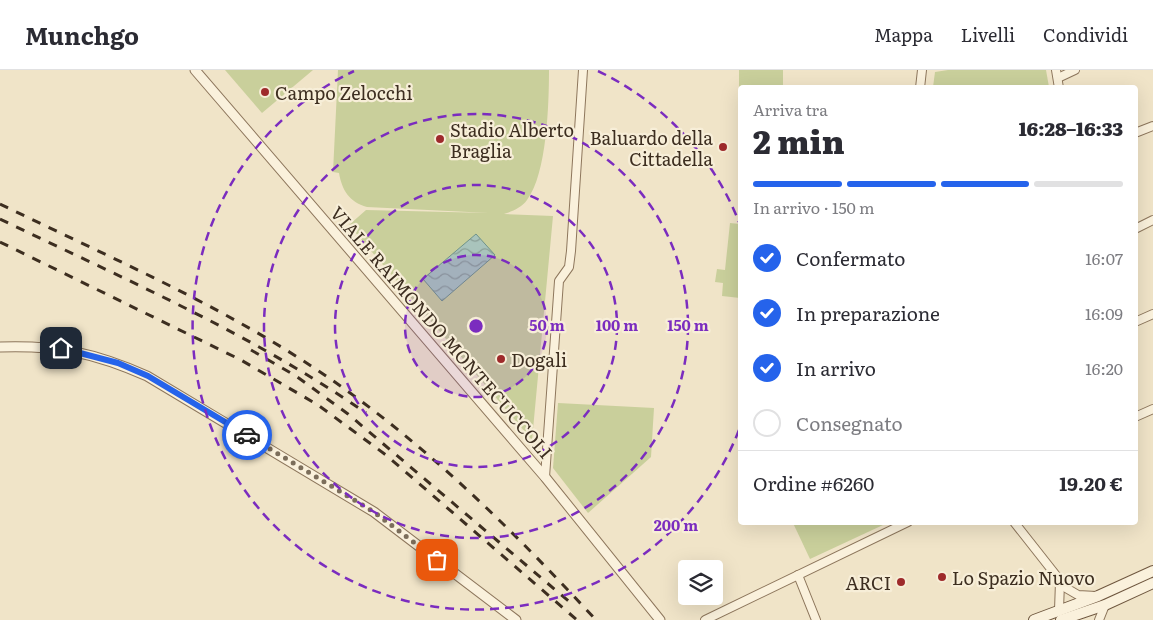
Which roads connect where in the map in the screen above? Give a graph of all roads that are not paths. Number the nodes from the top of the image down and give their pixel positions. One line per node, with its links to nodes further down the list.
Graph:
1 (195, 70): 16 (street, VIALE RAIMONDO MONTECUCCOLI)
2 (583, 70): 16 (street)
3 (922, 70): 6 (street)
4 (1075, 70): 5 (street)
5 (1057, 74)
6 (920, 85)
7 (1153, 126): 8 (street)
8 (1138, 132)
9 (1153, 220): 10 (street)
10 (1138, 228)
11 (1153, 314): 12 (street)
12 (1138, 321)
13 (0, 347): 26 (street)
14 (1153, 409): 15 (street)
15 (1138, 416)
16 (545, 477): 27 (street, VIALE RAIMONDO MONTECUCCOLI)
17 (902, 525): 20 (street)
18 (1016, 525): 21 (street)
19 (1153, 571): 23 (main road)
20 (798, 575): 28 (street); 29 (street)
21 (1060, 582): 23 (street); 25 (street)
22 (1153, 583): 24 (main road)
23 (1098, 596): 25 (main road)
24 (1105, 605): 25 (main road); 31 (street)
25 (1066, 617): 30 (main road)
26 (516, 620)
27 (660, 620)
28 (705, 620)
29 (816, 620)
30 (1034, 620)
31 (1099, 620)

